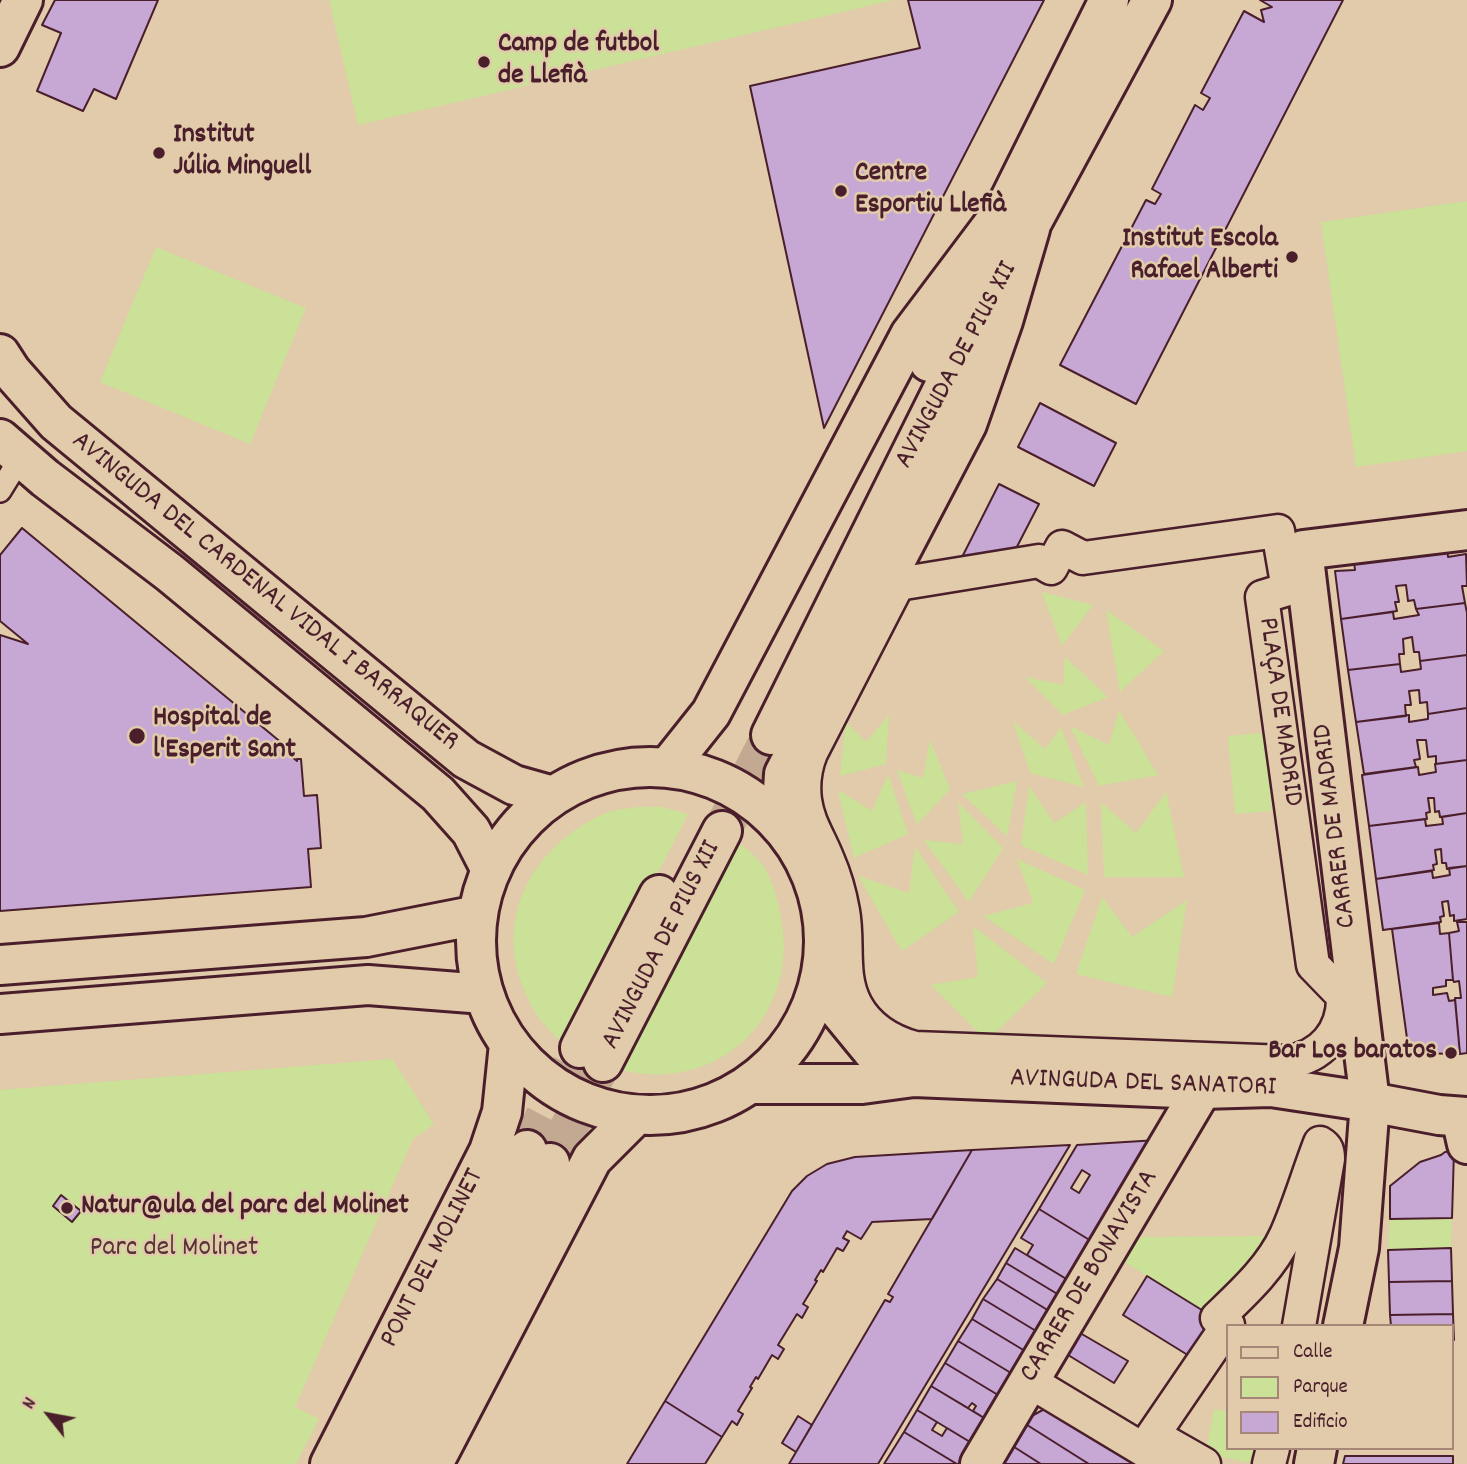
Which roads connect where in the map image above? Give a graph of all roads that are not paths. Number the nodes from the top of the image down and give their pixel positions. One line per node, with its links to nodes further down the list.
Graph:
1 (23, 0): 4 (street)
2 (1109, 0): 5 (street, AVINGUDA DE PIUS XII)
3 (1152, 0): 5 (street, AVINGUDA DE PIUS XII)
4 (0, 47)
5 (1016, 221): 11 (street, AVINGUDA DE PIUS XII); 12 (street); 14 (street)
6 (0, 355): 7 (street, AVINGUDA DEL CARDENAL VIDAL I BARRAQUER); 13 (street, AVINGUDA DEL CARDENAL VIDAL I BARRAQUER)
7 (0, 406)
8 (11, 448): 9 (lane); 16 (street, AVINGUDA DEL CARDENAL VIDAL I BARRAQUER)
9 (0, 491)
10 (1467, 530): 28 (street, CARRER DE MADRID)
11 (759, 729)
12 (668, 767): 13 (street); 14 (street)
13 (553, 796): 16 (street)
14 (781, 824): 19 (street)
15 (710, 825): 23 (street, AVINGUDA DE PIUS XII)
16 (491, 870): 17 (street)
17 (478, 915): 18 (street); 20 (street)
18 (0, 965)
19 (819, 986): 25 (street, AVINGUDA DEL SANATORI); 26 (street)
20 (484, 995): 21 (street); 22 (street)
21 (0, 1014)
22 (509, 1044): 29 (street); 36 (street, PONT DEL MOLINET)
23 (592, 1055)
24 (1132, 1056): 24 (street, PLAÇA DE MADRID)
25 (914, 1077): 26 (street, AVINGUDA DEL SANATORI); 27 (street, AVINGUDA DEL SANATORI)
26 (750, 1084): 29 (street)
27 (1202, 1089): 28 (street, AVINGUDA DEL SANATORI); 35 (street, CARRER DE BONAVISTA)
28 (1370, 1102): 30 (street, AVINGUDA DEL SANATORI); 33 (street, CARRER DE MADRID)
29 (636, 1115): 39 (street)
30 (1465, 1126)
31 (1226, 1324): 32 (street)
32 (1299, 1324)
33 (1342, 1324)
34 (1226, 1328): 42 (street)
35 (1029, 1381): 40 (street, CARRER DE BONAVISTA); 41 (street)
36 (330, 1464)
37 (362, 1464): 38 (street, PONT DEL MOLINET)
38 (397, 1464)
39 (433, 1464)
40 (980, 1464)
41 (1167, 1464)
42 (1204, 1464)

